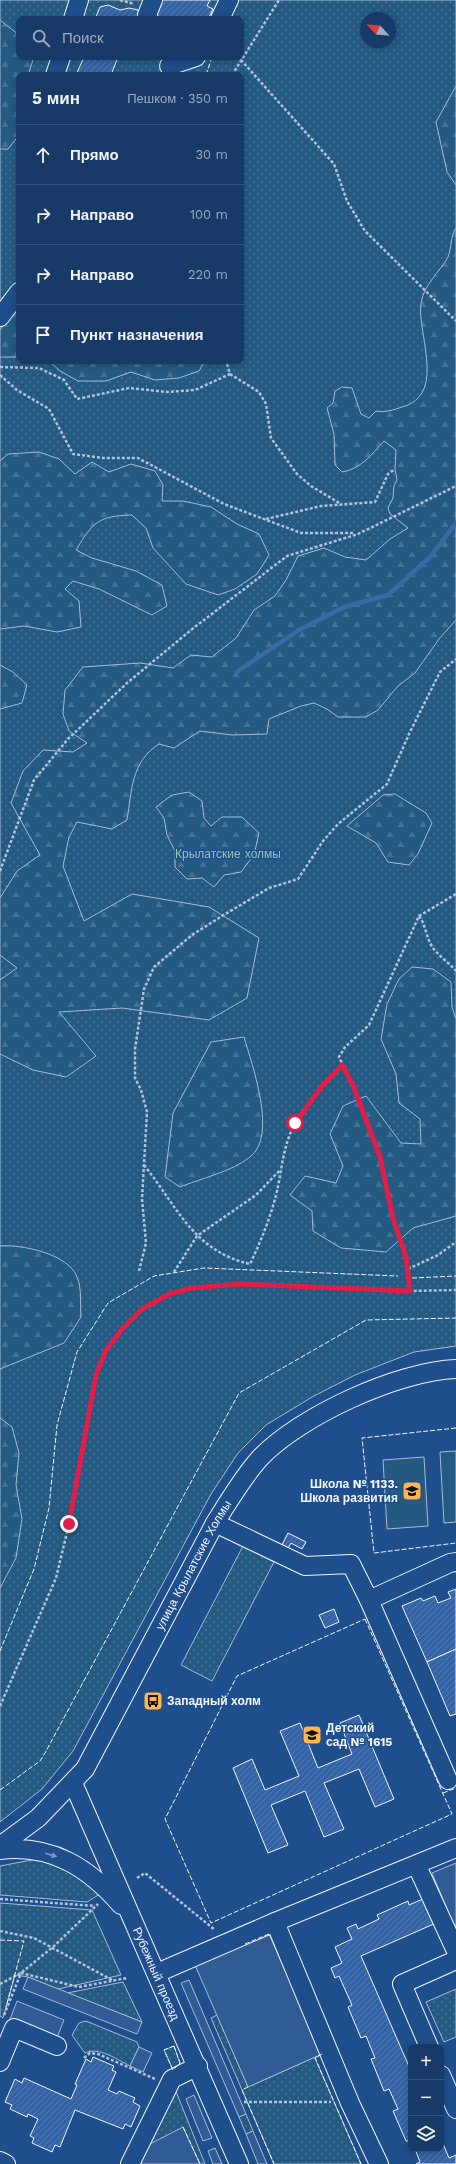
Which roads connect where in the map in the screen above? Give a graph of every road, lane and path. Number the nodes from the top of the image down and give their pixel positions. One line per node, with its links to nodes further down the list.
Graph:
1 (79, 0): 6 (street)
2 (120, 0): 5 (path)
3 (229, 0): 7 (street)
4 (280, 0): 8 (path)
5 (147, 8)
6 (74, 16)
7 (221, 16)
8 (244, 55)
9 (60, 60): 13 (street)
10 (186, 60): 12 (street)
11 (241, 60): 14 (path); 17 (path)
12 (166, 66)
13 (56, 72)
14 (234, 72)
15 (16, 296): 16 (street)
16 (0, 317)
17 (456, 321)
18 (227, 364): 20 (path)
19 (0, 367): 20 (path)
20 (230, 374): 24 (path)
21 (0, 375): 25 (path)
22 (395, 468): 24 (path)
23 (456, 486): 26 (path)
24 (341, 504): 25 (path)
25 (266, 519): 26 (path)
26 (358, 534): 28 (path)
27 (456, 659): 33 (path)
28 (0, 871)
29 (456, 894): 30 (path)
30 (419, 916): 31 (path); 32 (path)
31 (456, 971)
32 (342, 1065): 34 (path); 37 (path)
33 (144, 1164): 35 (path); 38 (path)
34 (281, 1169): 35 (path); 35 (path)
35 (196, 1236): 39 (path)
36 (456, 1242): 37 (path)
37 (408, 1269): 41 (path)
38 (139, 1271)
39 (174, 1272)
40 (456, 1290): 41 (path)
41 (410, 1291): 46 (path)
42 (456, 1369): 43 (street, улица Крылатские Холмы)
43 (216, 1523): 45 (street); 48 (street, улица Крылатские Холмы)
44 (456, 1562): 45 (street)
45 (369, 1600): 47 (street)
46 (0, 1706)
47 (453, 1775)
48 (73, 1783): 49 (street, улица Крылатские Холмы); 55 (street, Рубежный проезд)
49 (0, 1846)
50 (456, 1848): 52 (street)
51 (0, 1850): 55 (street, one-way to 55)
52 (416, 1866): 56 (street); 60 (street)
53 (137, 1878): 58 (path)
54 (0, 1899): 59 (path)
55 (131, 1916): 63 (street, Рубежный проезд)
56 (275, 1922): 63 (street); 76 (street)
57 (0, 1931): 59 (path)
58 (216, 1931)
59 (53, 1946): 62 (path); 65 (path)
60 (456, 1951)
61 (456, 1960): 68 (street)
62 (21, 1973): 65 (path); 66 (path); 67 (path)
63 (157, 1973): 72 (street, Рубежный проезд)
64 (127, 1978): 65 (path)
65 (115, 1981)
66 (0, 1984)
67 (2, 2022)
68 (428, 2044)
69 (57, 2046): 71 (street)
70 (84, 2058): 74 (path)
71 (0, 2062)
72 (198, 2066): 80 (street); 81 (street, Рубежный проезд)
73 (443, 2080): 77 (street)
74 (159, 2081)
75 (244, 2102): 76 (path)
76 (350, 2103): 82 (street)
77 (456, 2109)
78 (0, 2161): 79 (street)
79 (6, 2164)
80 (130, 2164)
81 (239, 2164)
82 (379, 2164)

